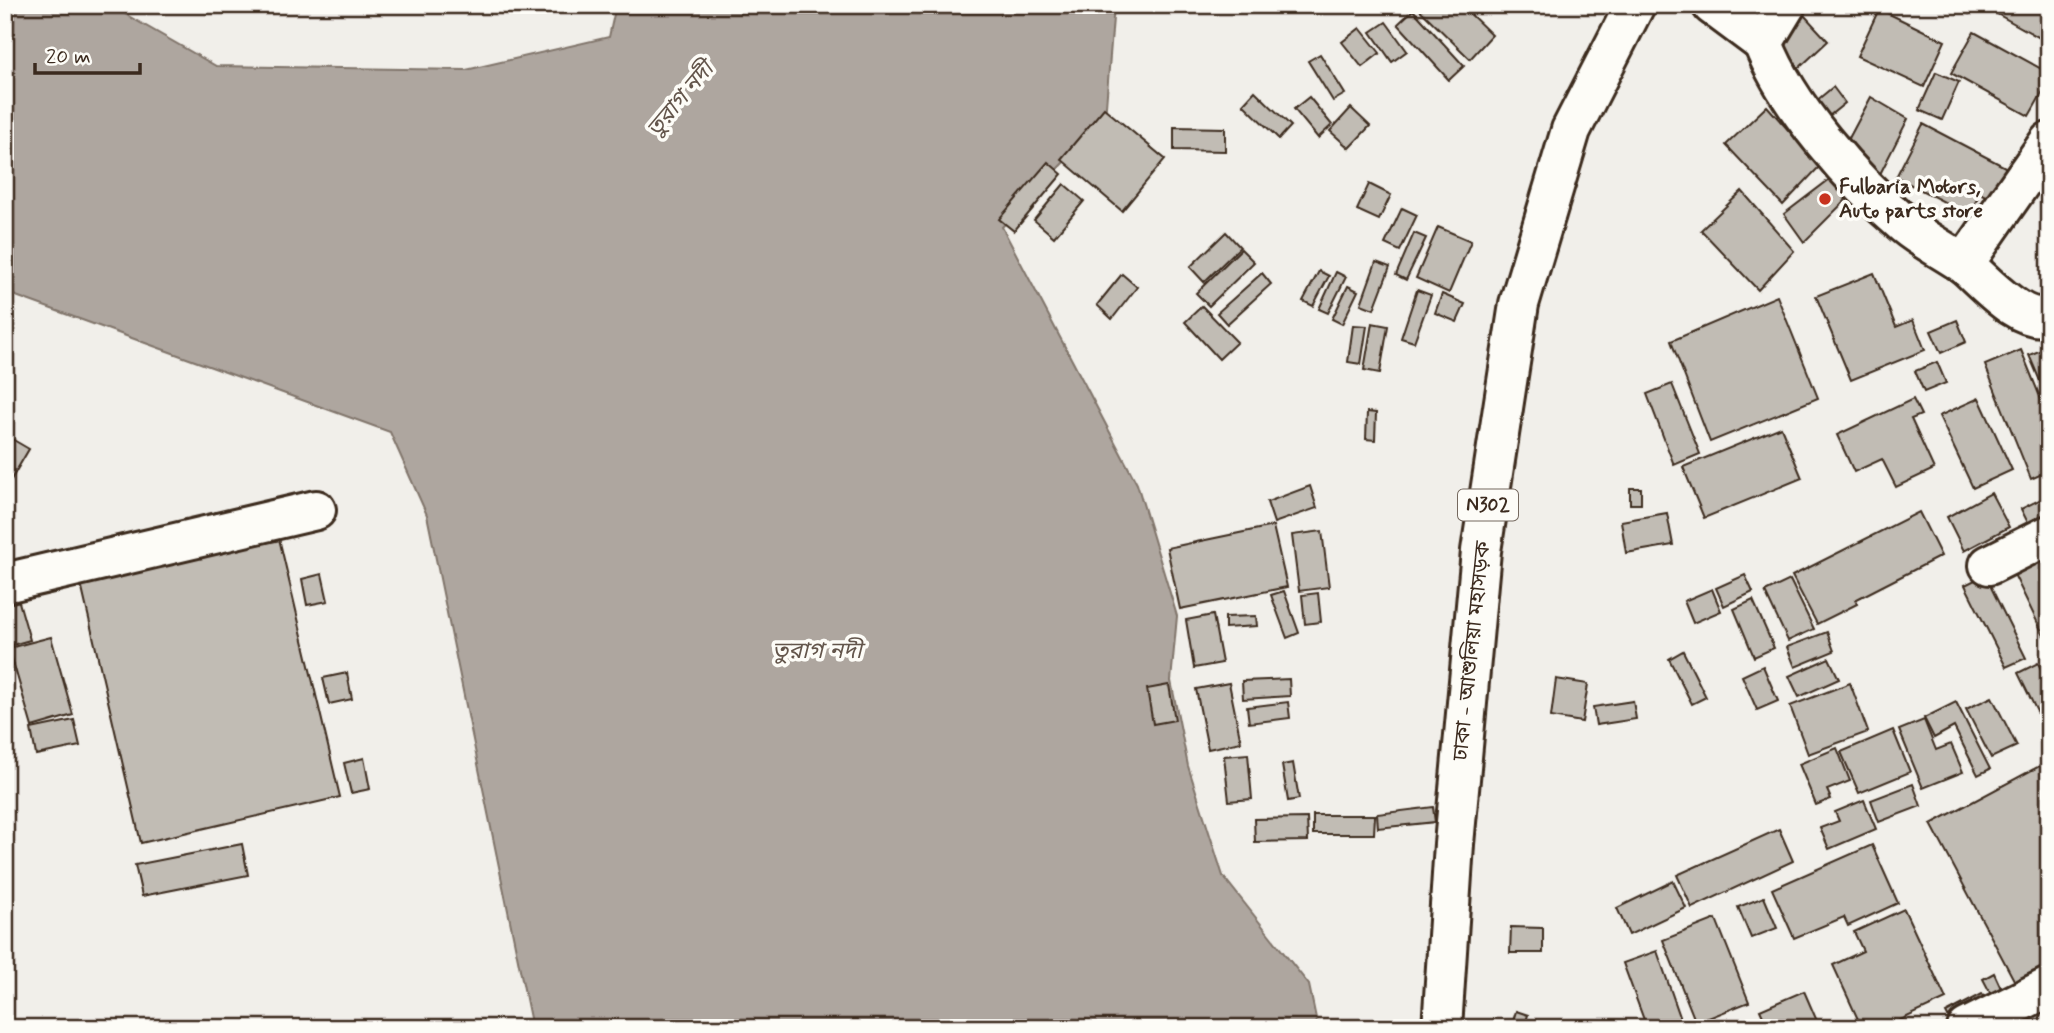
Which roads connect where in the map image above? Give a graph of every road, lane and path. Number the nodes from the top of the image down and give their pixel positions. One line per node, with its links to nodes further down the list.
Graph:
1 (1635, 5): 13 (main road, ঢাকা - আশুলিয়া মহাসড়ক / N302)
2 (1712, 5): 4 (main road)
3 (1786, 5): 4 (main road)
4 (1763, 43): 6 (main road)
5 (2049, 142): 6 (main road)
6 (1964, 264): 7 (main road)
7 (2049, 315)
8 (316, 510): 11 (main road)
9 (2049, 535): 10 (main road)
10 (1989, 565)
11 (5, 583)
12 (2049, 987): 14 (main road)
13 (1442, 1028)
14 (1967, 1028)

